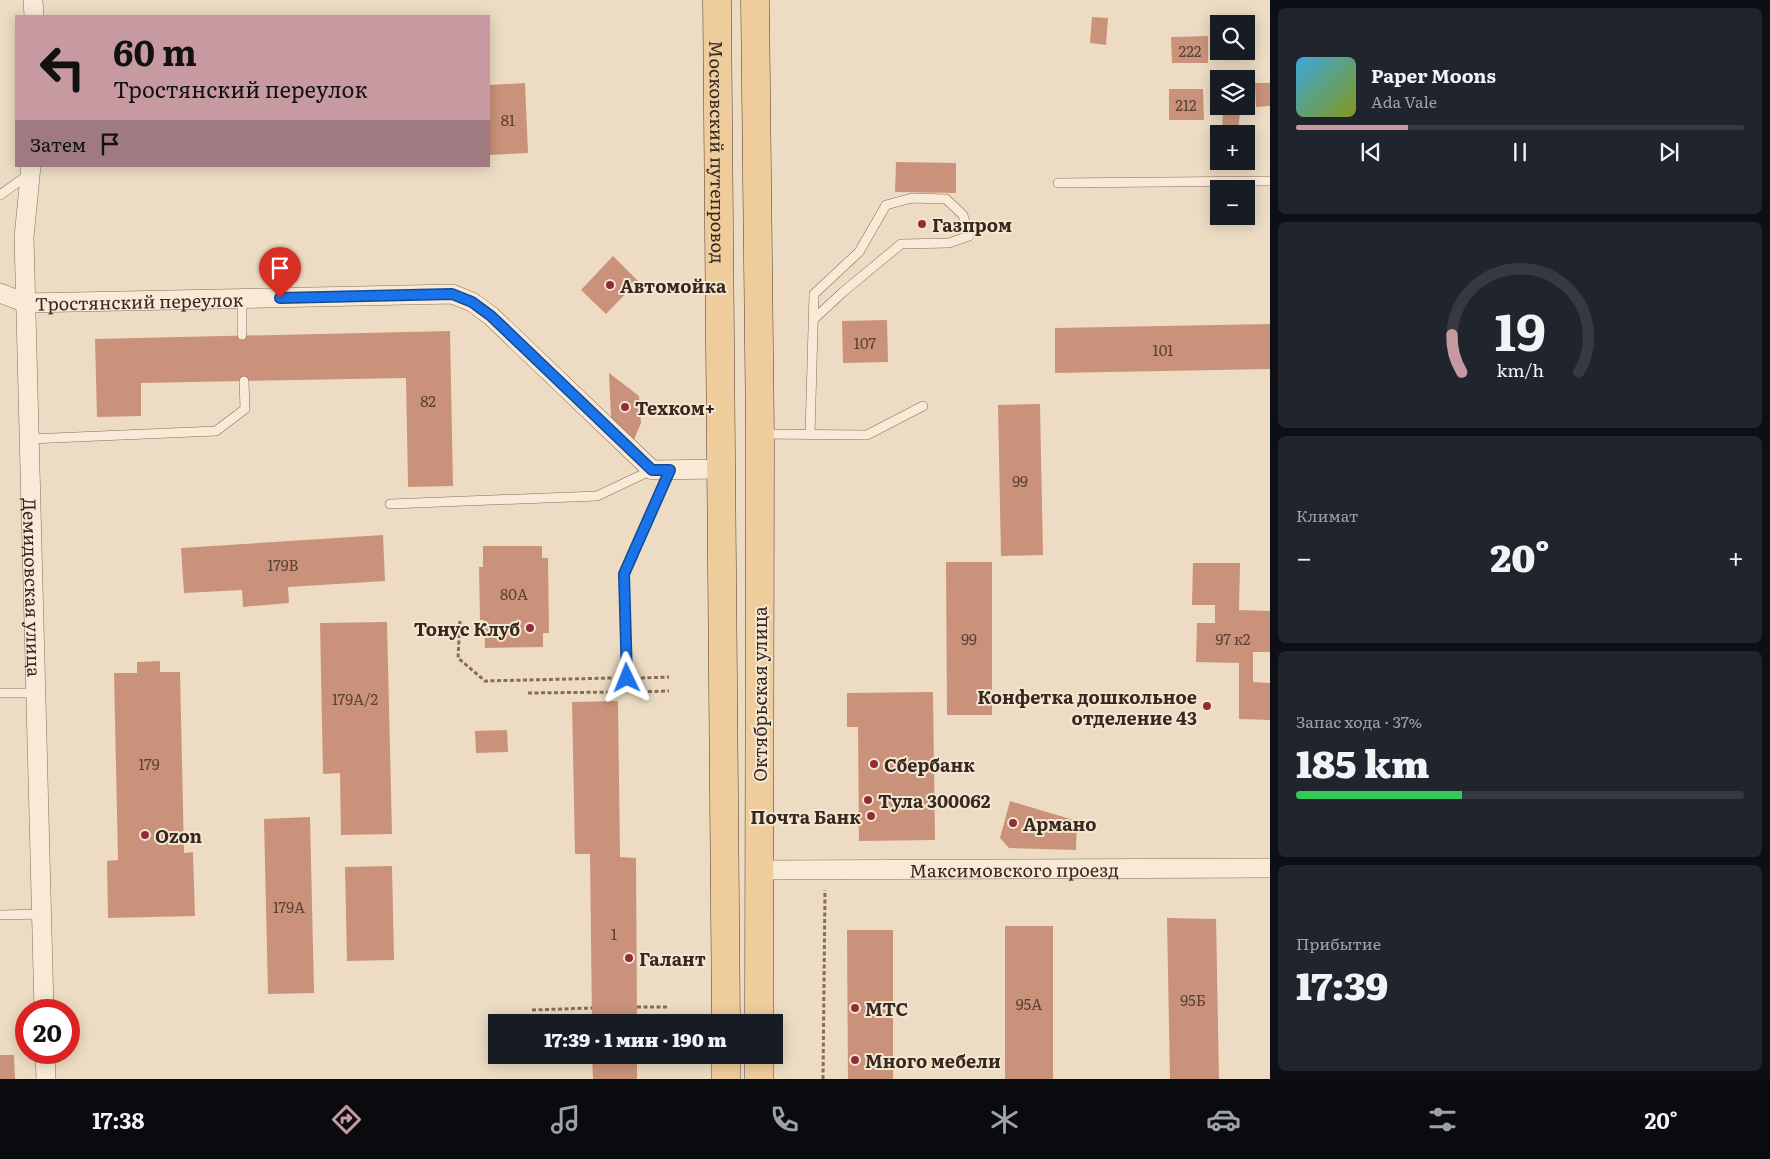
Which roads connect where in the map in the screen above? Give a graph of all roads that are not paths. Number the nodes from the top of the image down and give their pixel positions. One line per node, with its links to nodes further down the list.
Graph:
1 (33, 0): 4 (street)
2 (717, 0): 15 (main road, Московский путепровод)
3 (755, 0): 17 (main road, Октябрьская улица)
4 (34, 15)
5 (31, 170): 8 (lane); 11 (street, Демидовская улица)
6 (1270, 181): 7 (lane)
7 (1058, 183)
8 (0, 194)
9 (0, 293): 11 (street, Тростянский переулок)
10 (242, 298): 11 (street, Тростянский переулок); 13 (lane); 21 (street, Тростянский переулок)
11 (26, 302): 19 (street, Демидовская улица)
12 (814, 319): 12 (lane); 18 (lane)
13 (242, 335)
14 (244, 381): 19 (lane)
15 (721, 395): 20 (main road, Октябрьская улица)
16 (923, 406): 18 (lane)
17 (760, 434): 18 (lane); 27 (main road, Октябрьская улица)
18 (810, 434)
19 (29, 439): 25 (street, Демидовская улица)
20 (721, 469): 21 (street); 31 (main road, Октябрьская улица)
21 (661, 470): 22 (lane); 23 (lane)
22 (390, 504)
23 (627, 678)
24 (0, 693): 25 (lane)
25 (36, 693): 28 (street, Демидовская улица)
26 (1270, 868): 27 (street, Максимовского проезд)
27 (758, 870): 32 (main road, Октябрьская улица)
28 (42, 914): 29 (lane); 30 (street, Демидовская улица)
29 (0, 915)
30 (44, 999)
31 (726, 1014)
32 (759, 1014)
33 (45, 1064): 36 (street)
34 (726, 1064): 37 (main road)
35 (759, 1064): 38 (main road)
36 (46, 1079)
37 (726, 1079)
38 (759, 1079)

